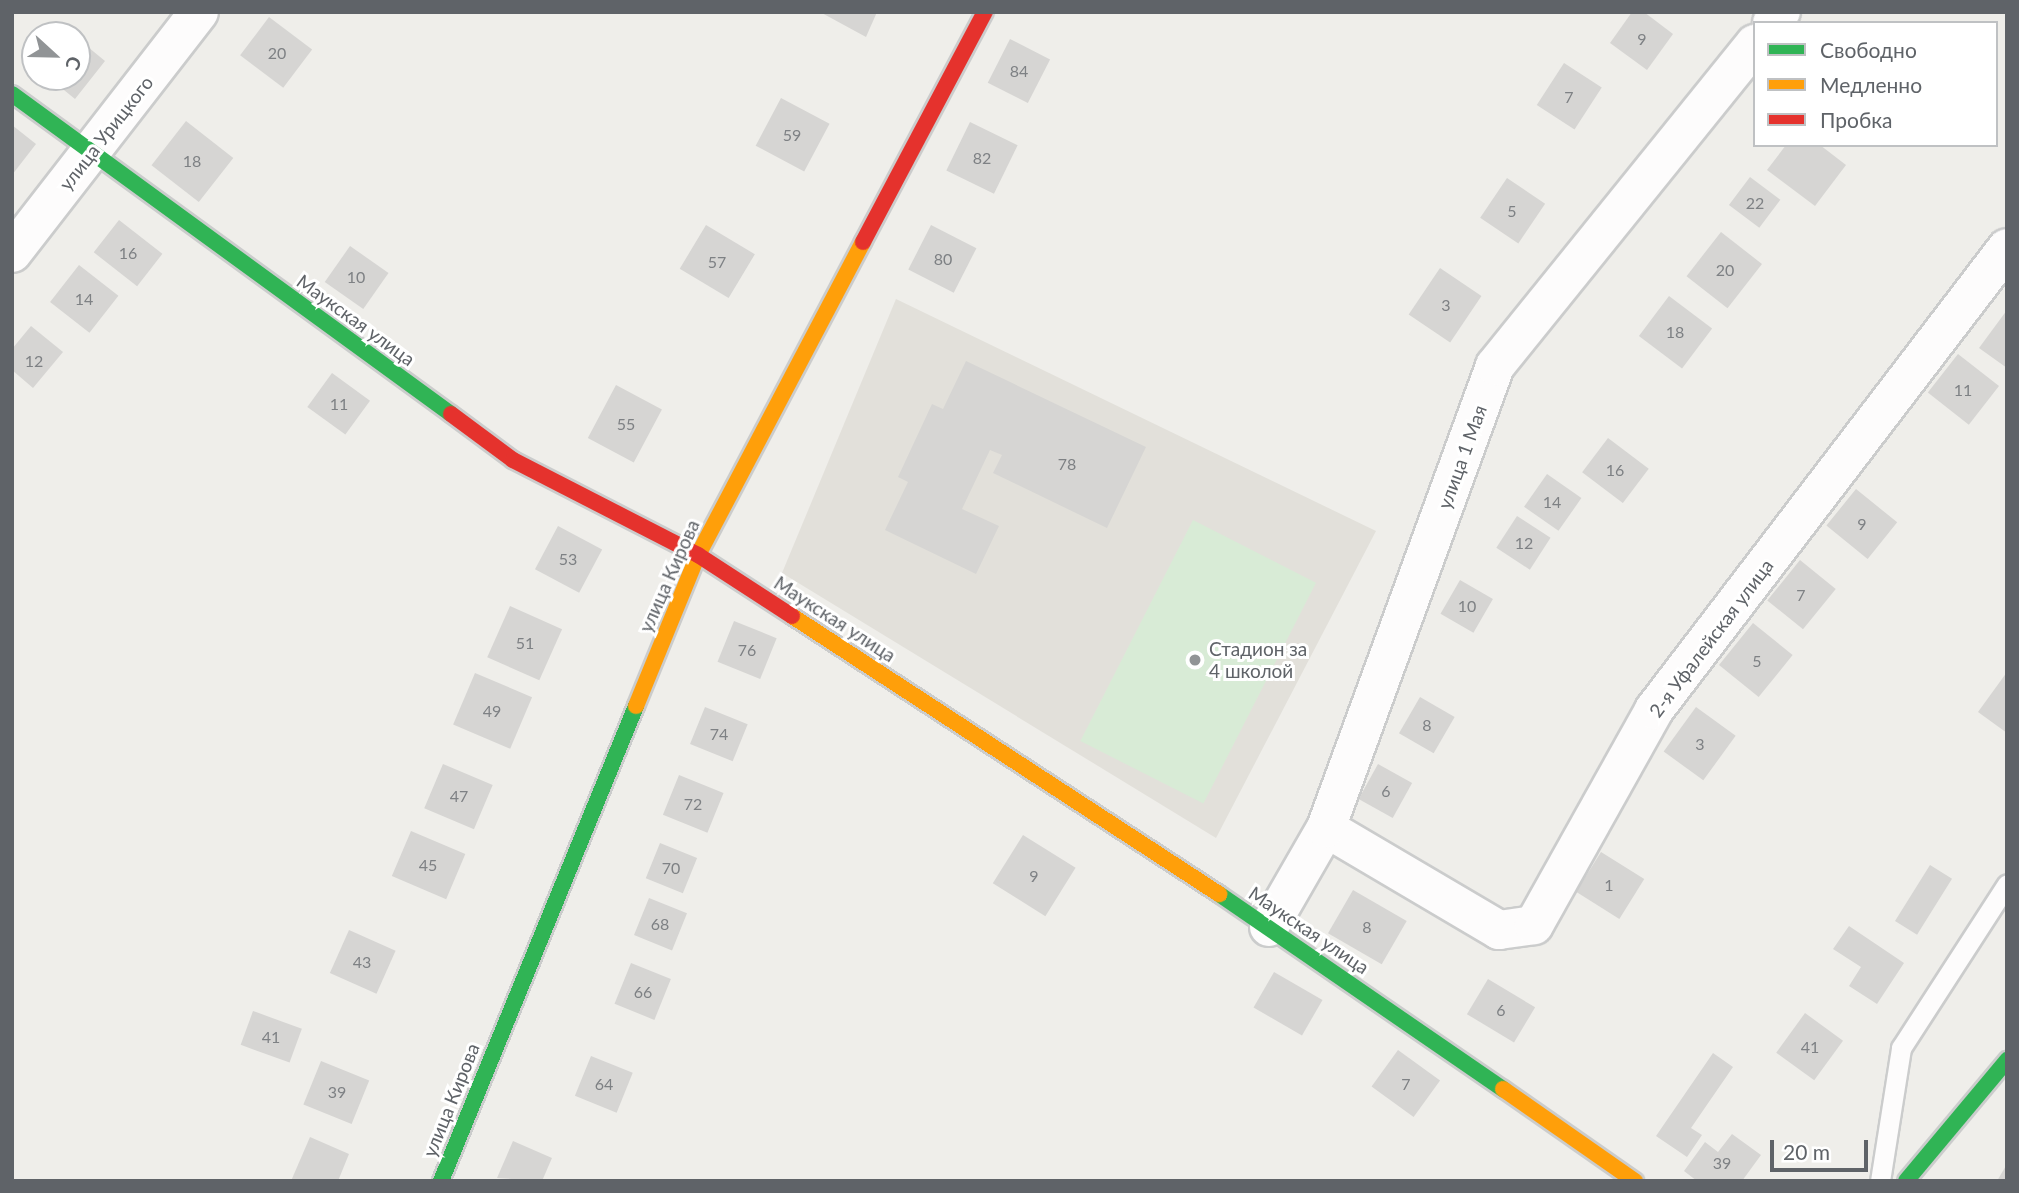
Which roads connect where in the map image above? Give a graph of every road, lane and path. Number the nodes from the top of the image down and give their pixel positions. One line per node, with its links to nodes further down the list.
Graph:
1 (199, 12): 5 (street, улица Урицкого)
2 (985, 12): 8 (street, улица Кирова)
3 (1753, 46): 9 (street, улица 1 Мая)
4 (12, 94): 5 (street, Маукская улица)
5 (90, 153): 7 (street, улица Урицкого); 8 (street, Маукская улица)
6 (2007, 247): 9 (street, 2-я Уфалейская улица)
7 (12, 253)
8 (698, 555): 11 (street, Маукская улица); 13 (street, улица Кирова)
9 (1326, 828): 11 (street, улица 1 Мая)
10 (2007, 884): 15 (lane)
11 (1269, 927): 14 (street, Маукская улица)
12 (2007, 1059): 16 (street)
13 (441, 1181)
14 (1635, 1181)
15 (1880, 1181)
16 (1906, 1181)

